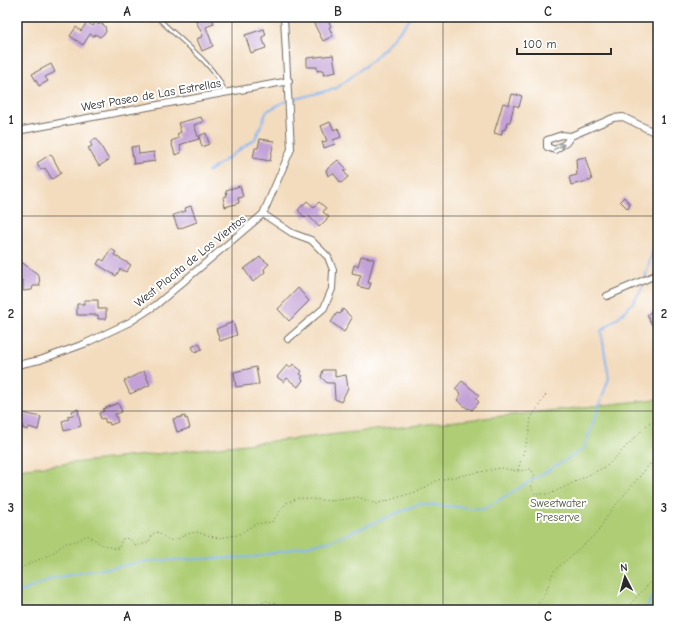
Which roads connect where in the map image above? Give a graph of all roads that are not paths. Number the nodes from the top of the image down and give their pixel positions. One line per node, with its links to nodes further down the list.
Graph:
1 (157, 17): 4 (lane)
2 (284, 17): 3 (street)
3 (289, 81): 4 (street, West Paseo de Las Estrellas); 8 (street)
4 (225, 93): 5 (street, West Paseo de Las Estrellas)
5 (17, 131)
6 (658, 134): 7 (street)
7 (571, 136)
8 (263, 214): 11 (street); 12 (street, West Placita de Los Vientos)
9 (658, 274): 10 (street)
10 (607, 296)
11 (288, 340)
12 (17, 365)

